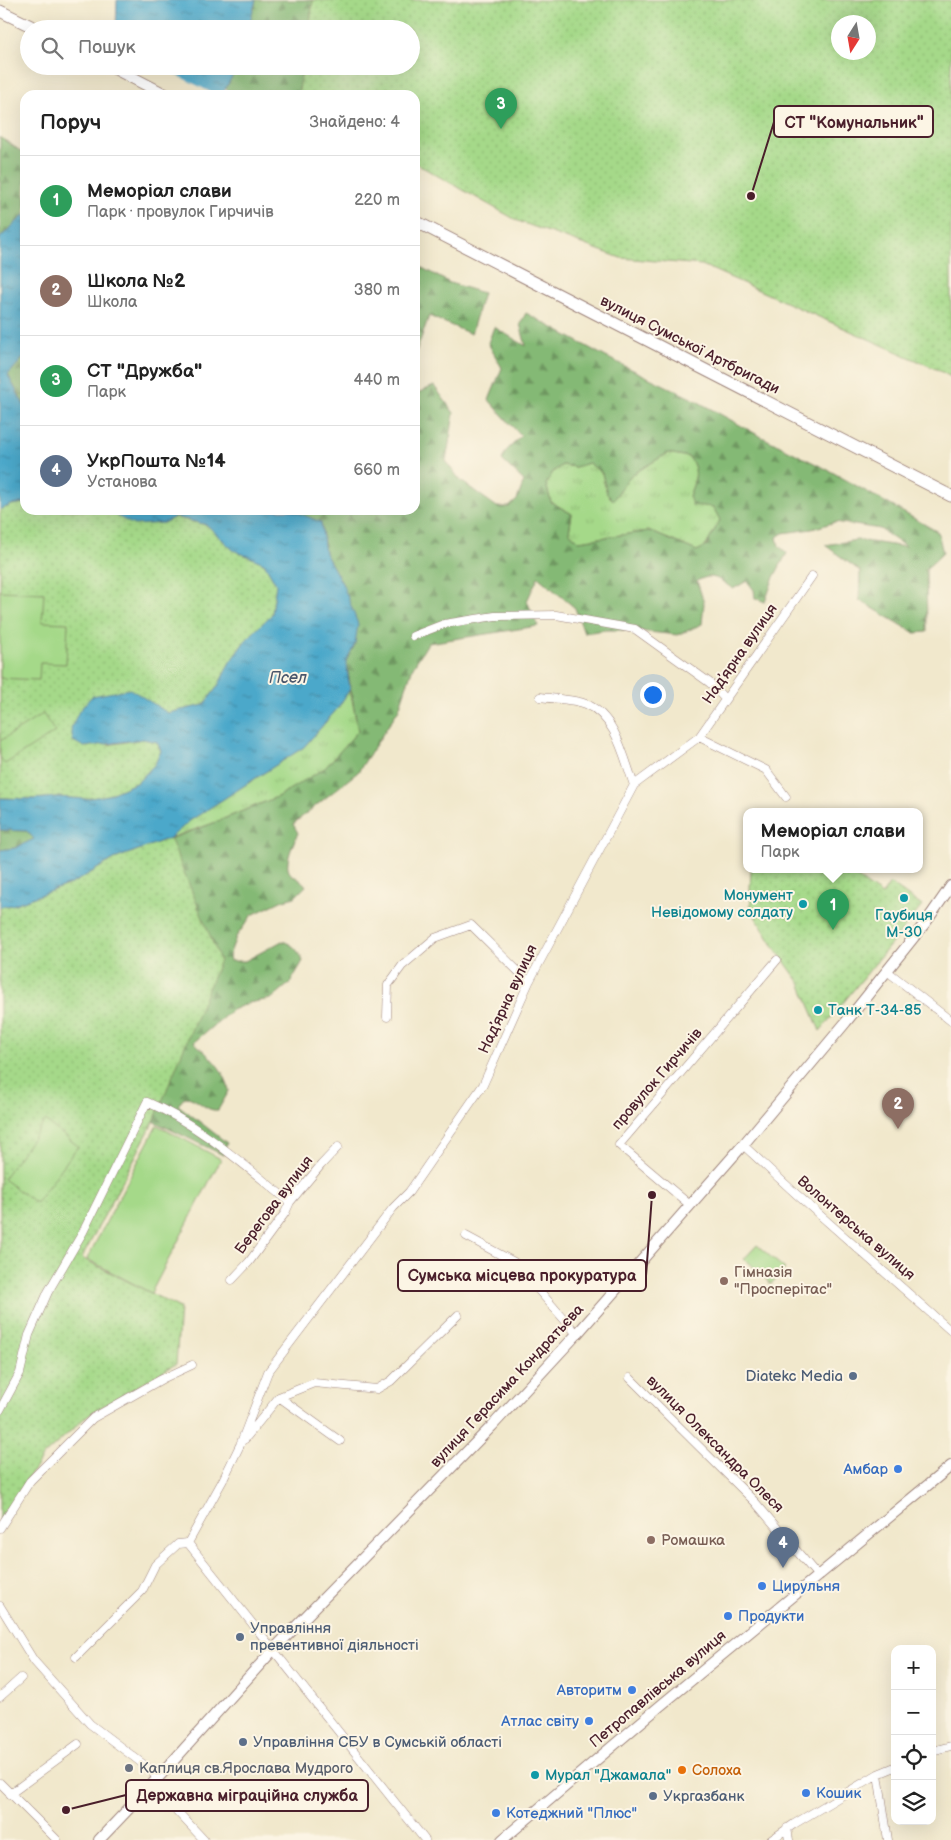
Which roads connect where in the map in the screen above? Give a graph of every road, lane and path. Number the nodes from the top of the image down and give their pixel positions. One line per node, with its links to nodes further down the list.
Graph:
1 (0, 11): 2 (main road)
2 (20, 21)
3 (127, 75): 4 (main road)
4 (156, 90)
5 (420, 224): 6 (main road, вулиця Сумської Артбригади)
6 (951, 496)
7 (812, 576): 10 (street, Надʼярна вулиця)
8 (413, 636): 10 (street)
9 (540, 697): 12 (street)
10 (725, 699): 11 (street, Надʼярна вулиця)
11 (698, 737): 12 (street, Надʼярна вулиця); 13 (street)
12 (634, 785): 17 (street, Надʼярна вулиця)
13 (786, 797)
14 (951, 886): 16 (street, вулиця Герасима Кондратьєва)
15 (777, 960): 23 (street, провулок Гирчичів)
16 (887, 971): 19 (street); 20 (street, вулиця Герасима Кондратьєва)
17 (529, 982): 18 (street); 34 (street, Надʼярна вулиця)
18 (387, 1017)
19 (951, 1021)
20 (743, 1145): 23 (street, вулиця Герасима Кондратьєва); 27 (street, Волонтерська вулиця)
21 (338, 1147): 22 (street, Берегова вулиця)
22 (290, 1202): 25 (street, Берегова вулиця); 32 (street)
23 (690, 1205): 28 (street, вулиця Герасима Кондратьєва)
24 (466, 1236): 28 (street)
25 (232, 1280)
26 (458, 1315): 31 (street, Надʼярна вулиця)
27 (951, 1331)
28 (577, 1334): 40 (street, вулиця Герасима Кондратьєва)
29 (192, 1365): 36 (street)
30 (630, 1378): 38 (street, вулиця Олександра Олеся)
31 (279, 1397): 33 (street); 34 (street, Надʼярна вулиця)
32 (0, 1410)
33 (340, 1441)
34 (240, 1445): 37 (street, Надʼярна вулиця)
35 (951, 1466): 38 (street, Петропавлівська вулиця)
36 (0, 1528)
37 (188, 1543): 40 (street); 41 (street)
38 (818, 1576): 57 (street, Петропавлівська вулиця)
39 (0, 1606): 49 (street)
40 (274, 1649): 49 (street, вулиця Герасима Кондратьєва); 56 (street)
41 (76, 1657)
42 (20, 1678): 43 (street)
43 (0, 1697)
44 (78, 1744): 51 (street)
45 (951, 1746): 46 (street)
46 (936, 1750)
47 (891, 1769): 48 (street)
48 (878, 1774): 52 (street); 60 (street)
49 (156, 1779): 54 (street, вулиця Герасима Кондратьєва); 55 (street)
50 (0, 1783): 51 (street)
51 (10, 1794): 53 (street)
52 (787, 1828): 58 (street); 59 (street)
53 (57, 1840)
54 (100, 1840)
55 (204, 1840)
56 (425, 1840)
57 (502, 1840)
58 (771, 1840)
59 (789, 1840)
60 (888, 1840)

